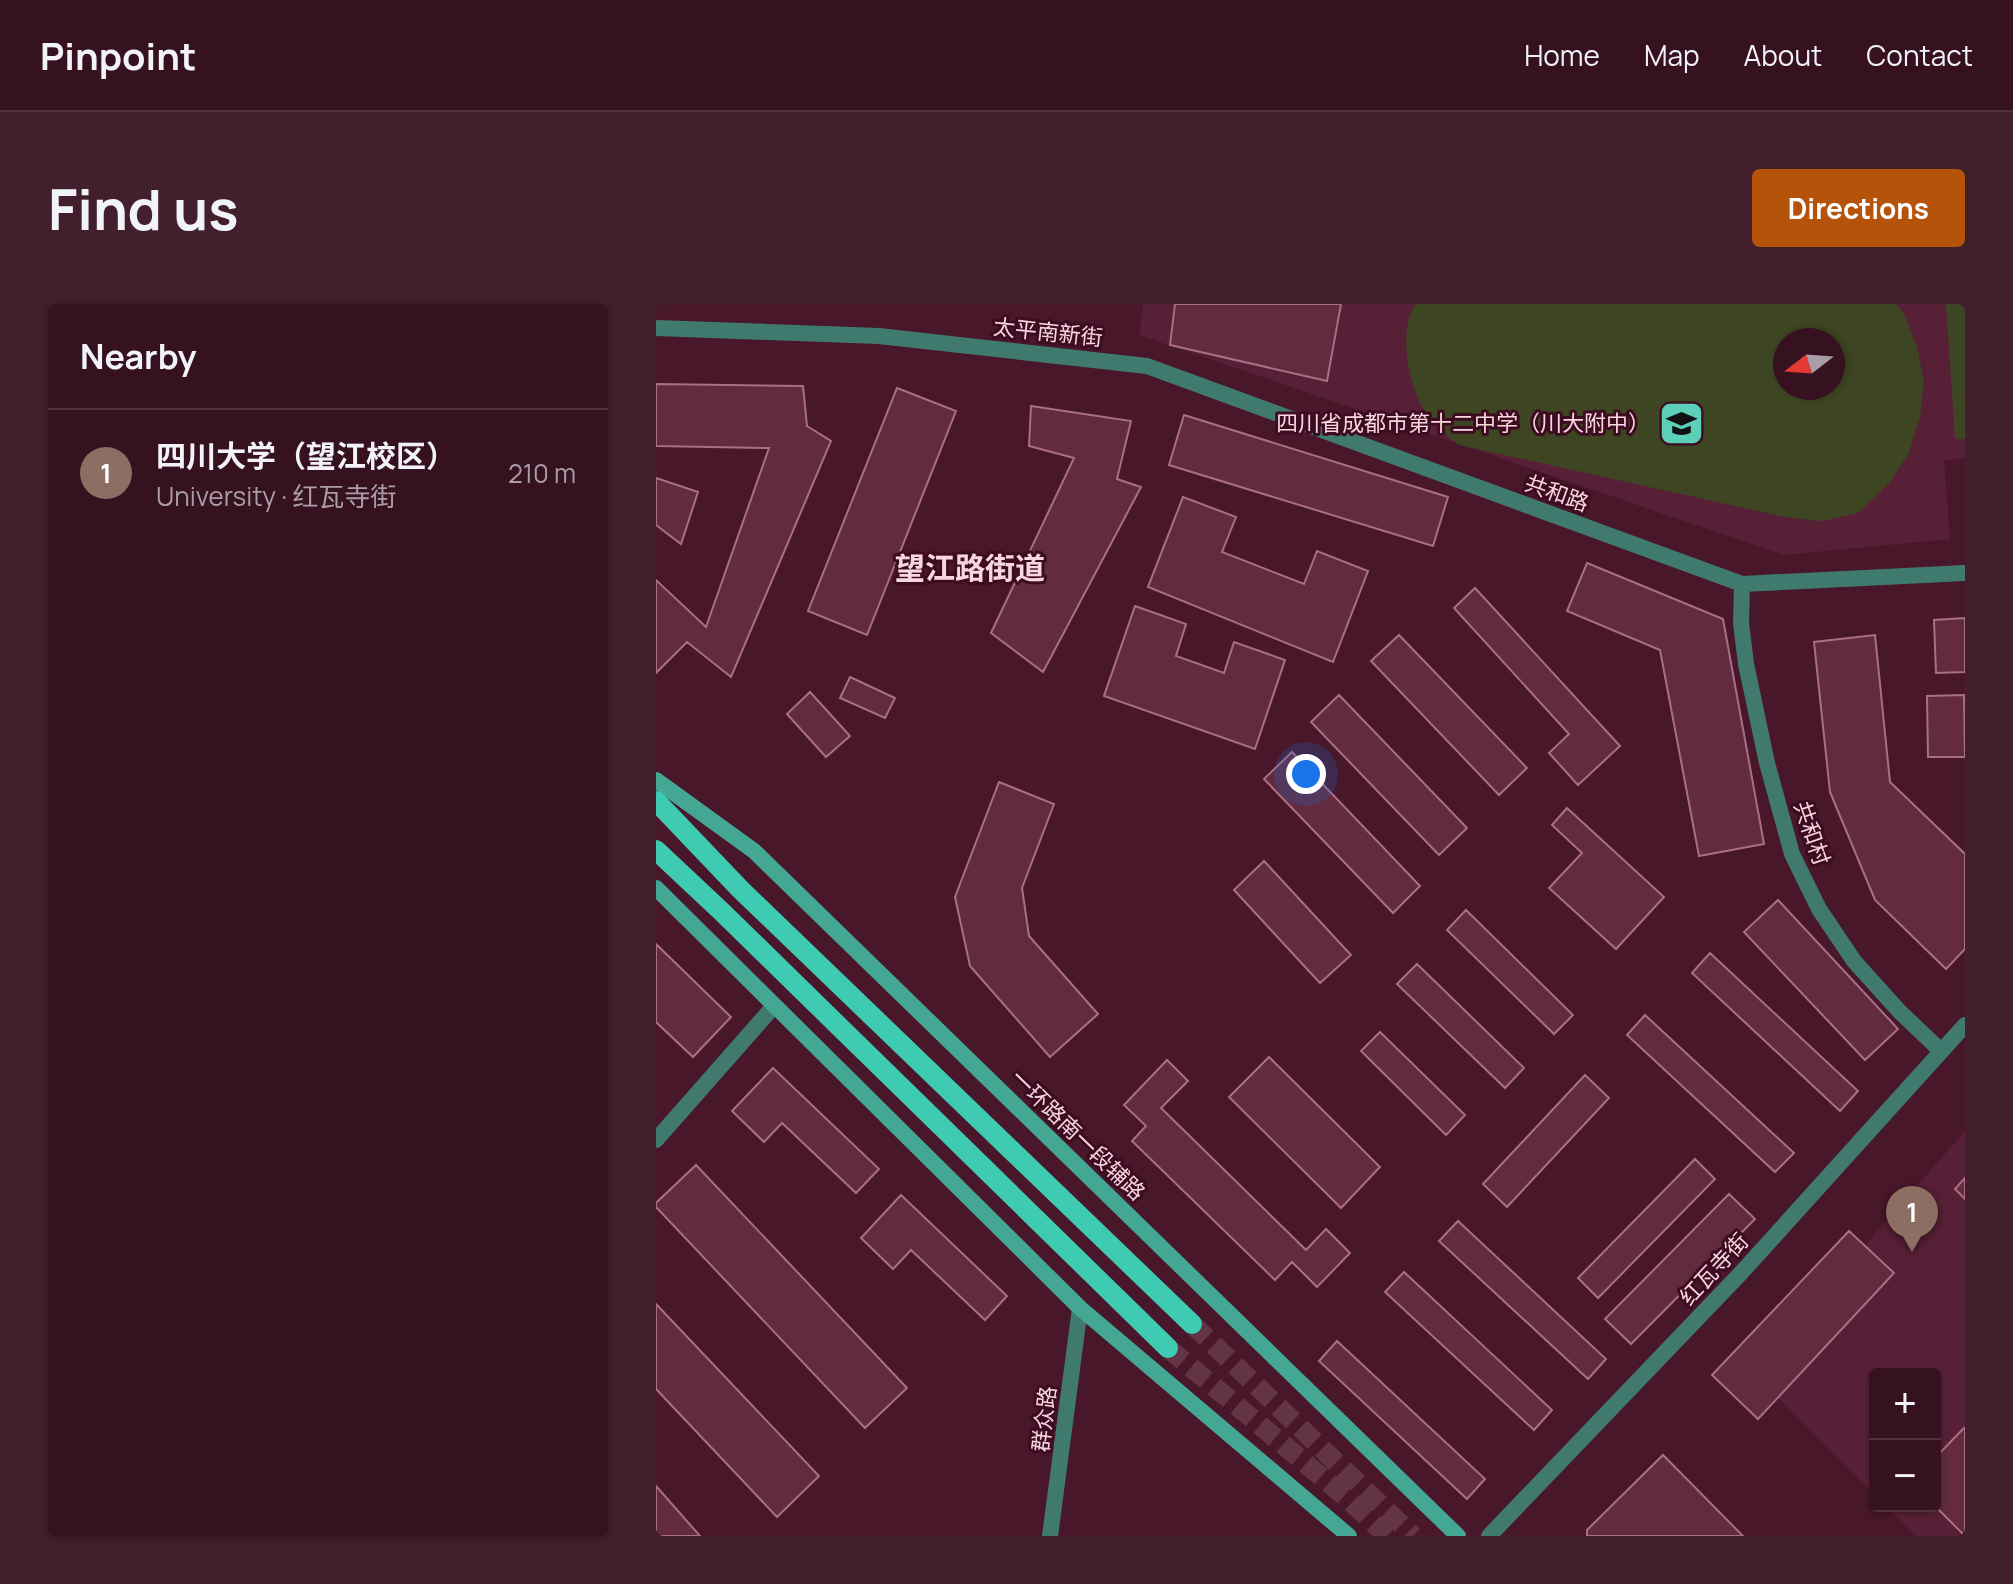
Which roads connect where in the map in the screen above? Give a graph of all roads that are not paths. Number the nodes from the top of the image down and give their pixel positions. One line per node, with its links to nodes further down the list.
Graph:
1 (656, 328): 2 (street, 太平南新街)
2 (1147, 366): 4 (street, 共和路)
3 (1965, 573): 4 (street, 共和路)
4 (1742, 584): 11 (street, 共和村)
5 (656, 780): 18 (main road, 一环路南一段辅路)
6 (656, 801): 14 (main road)
7 (656, 850): 15 (main road)
8 (656, 888): 9 (main road)
9 (774, 1006): 12 (street); 13 (main road)
10 (1965, 1025): 11 (street, 红瓦寺街)
11 (1941, 1051): 19 (street, 红瓦寺街)
12 (656, 1140)
13 (1080, 1308): 16 (street, 群众路); 17 (main road)
14 (1192, 1324)
15 (1168, 1348)
16 (1050, 1536)
17 (1349, 1536)
18 (1458, 1536)
19 (1489, 1536)

